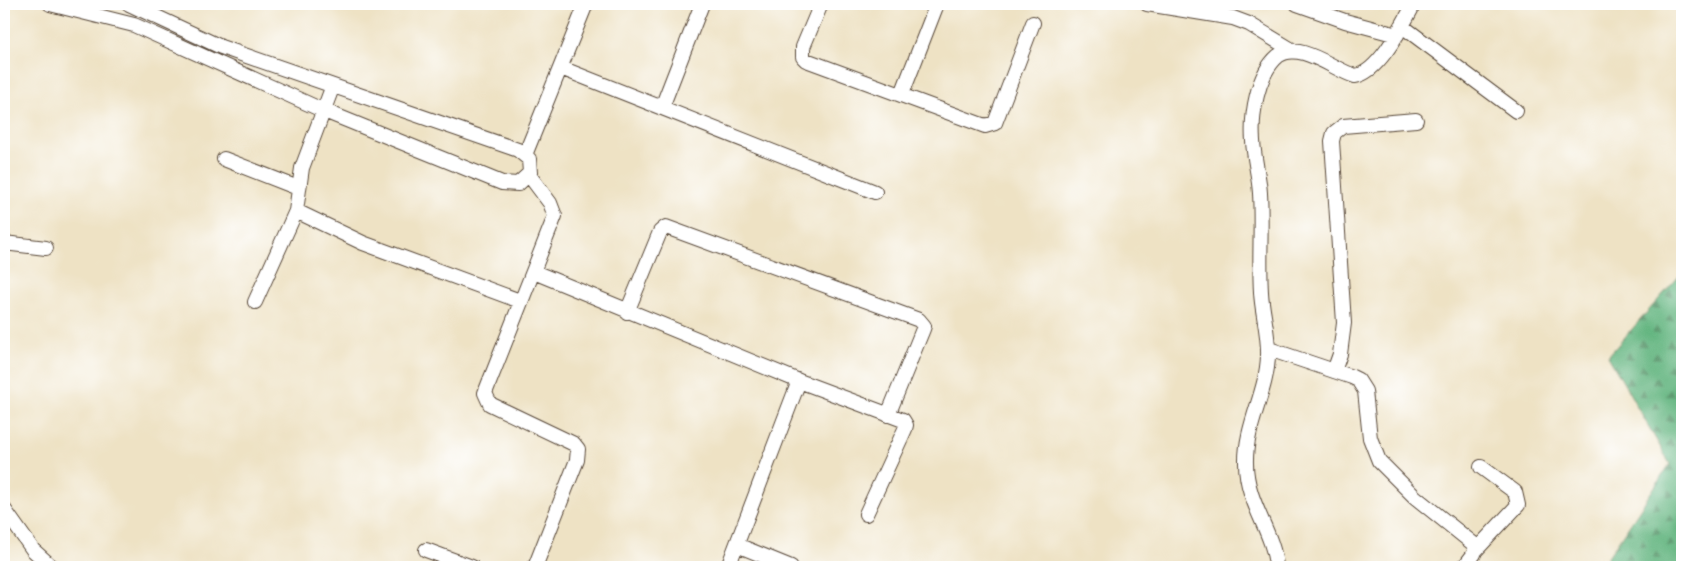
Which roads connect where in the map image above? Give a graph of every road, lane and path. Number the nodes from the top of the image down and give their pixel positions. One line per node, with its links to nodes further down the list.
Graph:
1 (50, 4): 17 (street)
2 (129, 4): 14 (street)
3 (586, 4): 13 (street)
4 (702, 4): 16 (street)
5 (821, 4): 15 (street)
6 (937, 4): 15 (street)
7 (1147, 4): 12 (street)
8 (1297, 4): 11 (street)
9 (1414, 4): 11 (street)
10 (1033, 23): 15 (street)
11 (1399, 30): 12 (street); 18 (street)
12 (1292, 50): 32 (street)
13 (561, 68): 16 (street); 20 (street)
14 (332, 88): 17 (street); 20 (street)
15 (902, 94)
16 (662, 107): 24 (street)
17 (322, 110): 22 (street); 23 (street)
18 (1516, 111)
19 (1416, 120): 33 (street)
20 (525, 155): 22 (street)
21 (224, 159): 23 (street)
22 (529, 175): 28 (street)
23 (298, 188): 25 (street)
24 (875, 192)
25 (296, 211): 29 (street); 30 (street)
26 (4, 243): 27 (street)
27 (46, 248)
28 (534, 272): 30 (street); 31 (street)
29 (255, 302)
30 (520, 302): 44 (street)
31 (628, 312): 34 (street); 35 (street)
32 (1268, 349): 33 (street); 47 (street)
33 (1334, 371): 41 (street)
34 (799, 381): 35 (street); 39 (street)
35 (888, 414): 38 (street)
36 (1481, 467): 41 (street)
37 (4, 509): 42 (street)
38 (866, 514)
39 (737, 545): 45 (street); 46 (street)
40 (426, 550): 43 (street)
41 (1476, 550): 48 (street)
42 (52, 567)
43 (472, 567)
44 (535, 567)
45 (728, 567)
46 (791, 567)
47 (1276, 567)
48 (1464, 567)

